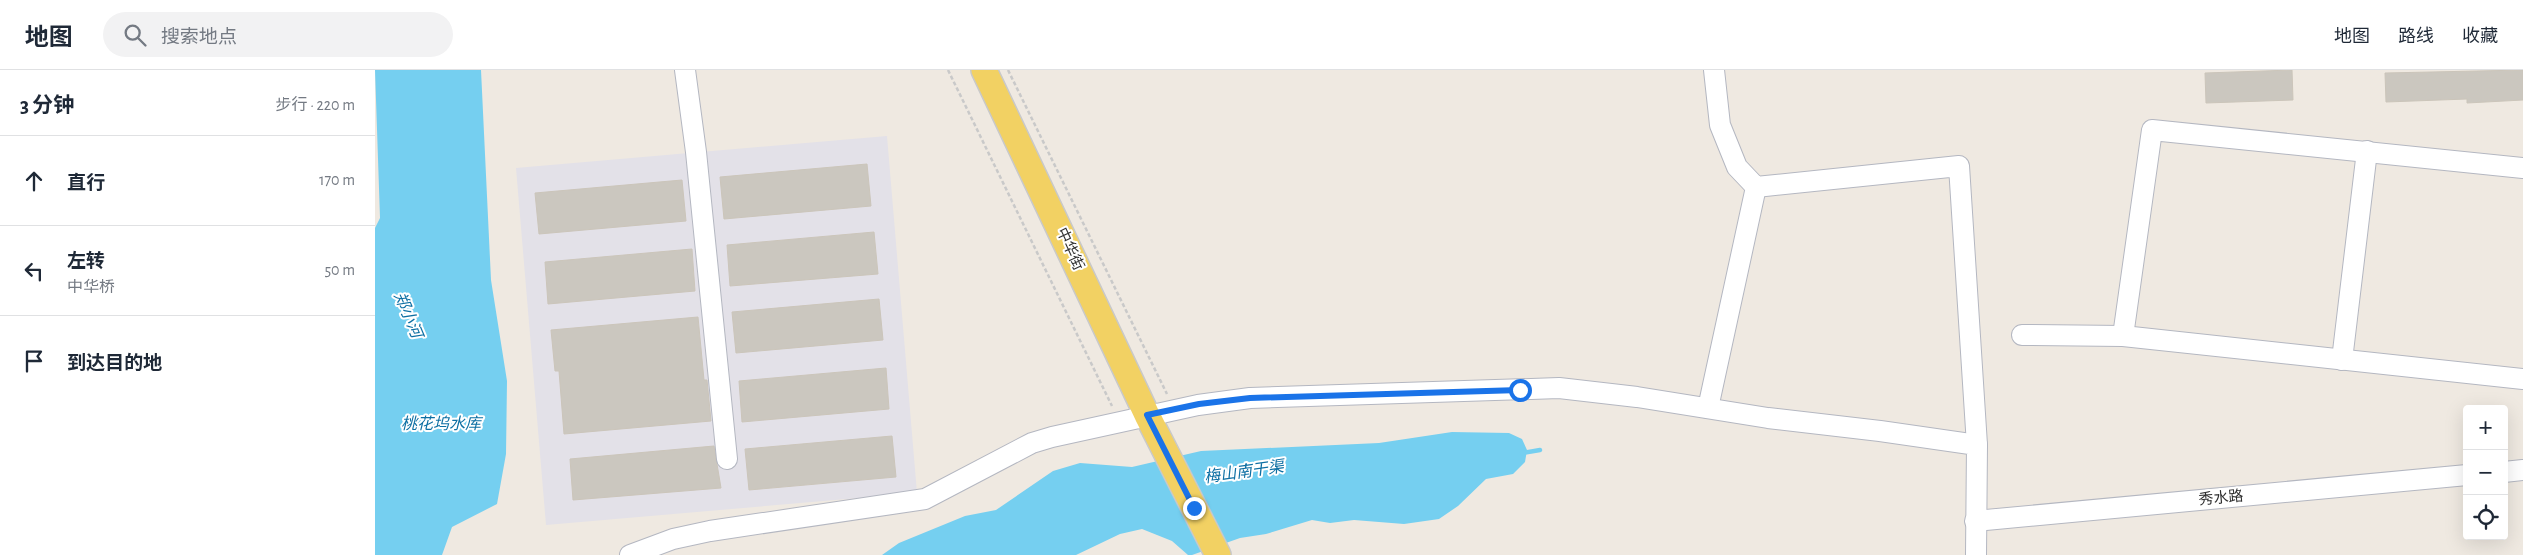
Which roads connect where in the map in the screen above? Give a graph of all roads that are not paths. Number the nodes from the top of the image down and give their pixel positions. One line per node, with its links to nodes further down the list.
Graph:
1 (685, 70): 14 (street)
2 (984, 70): 12 (main road, 中华街)
3 (1714, 70): 6 (street)
4 (2367, 150): 5 (street); 8 (street); 9 (street)
5 (2523, 168)
6 (1755, 187): 11 (street); 13 (street)
7 (2022, 336): 8 (street)
8 (2123, 336): 9 (street)
9 (2342, 360): 10 (street)
10 (2523, 379)
11 (1708, 408): 12 (street); 13 (street)
12 (1151, 422): 19 (street); 20 (main road, 中华街)
13 (1977, 445): 18 (street)
14 (727, 459)
15 (2523, 470): 16 (street)
16 (2508, 472)
17 (2463, 475): 18 (street, 秀水路)
18 (1975, 521): 21 (street)
19 (630, 555)
20 (1218, 555)
21 (1976, 555)

